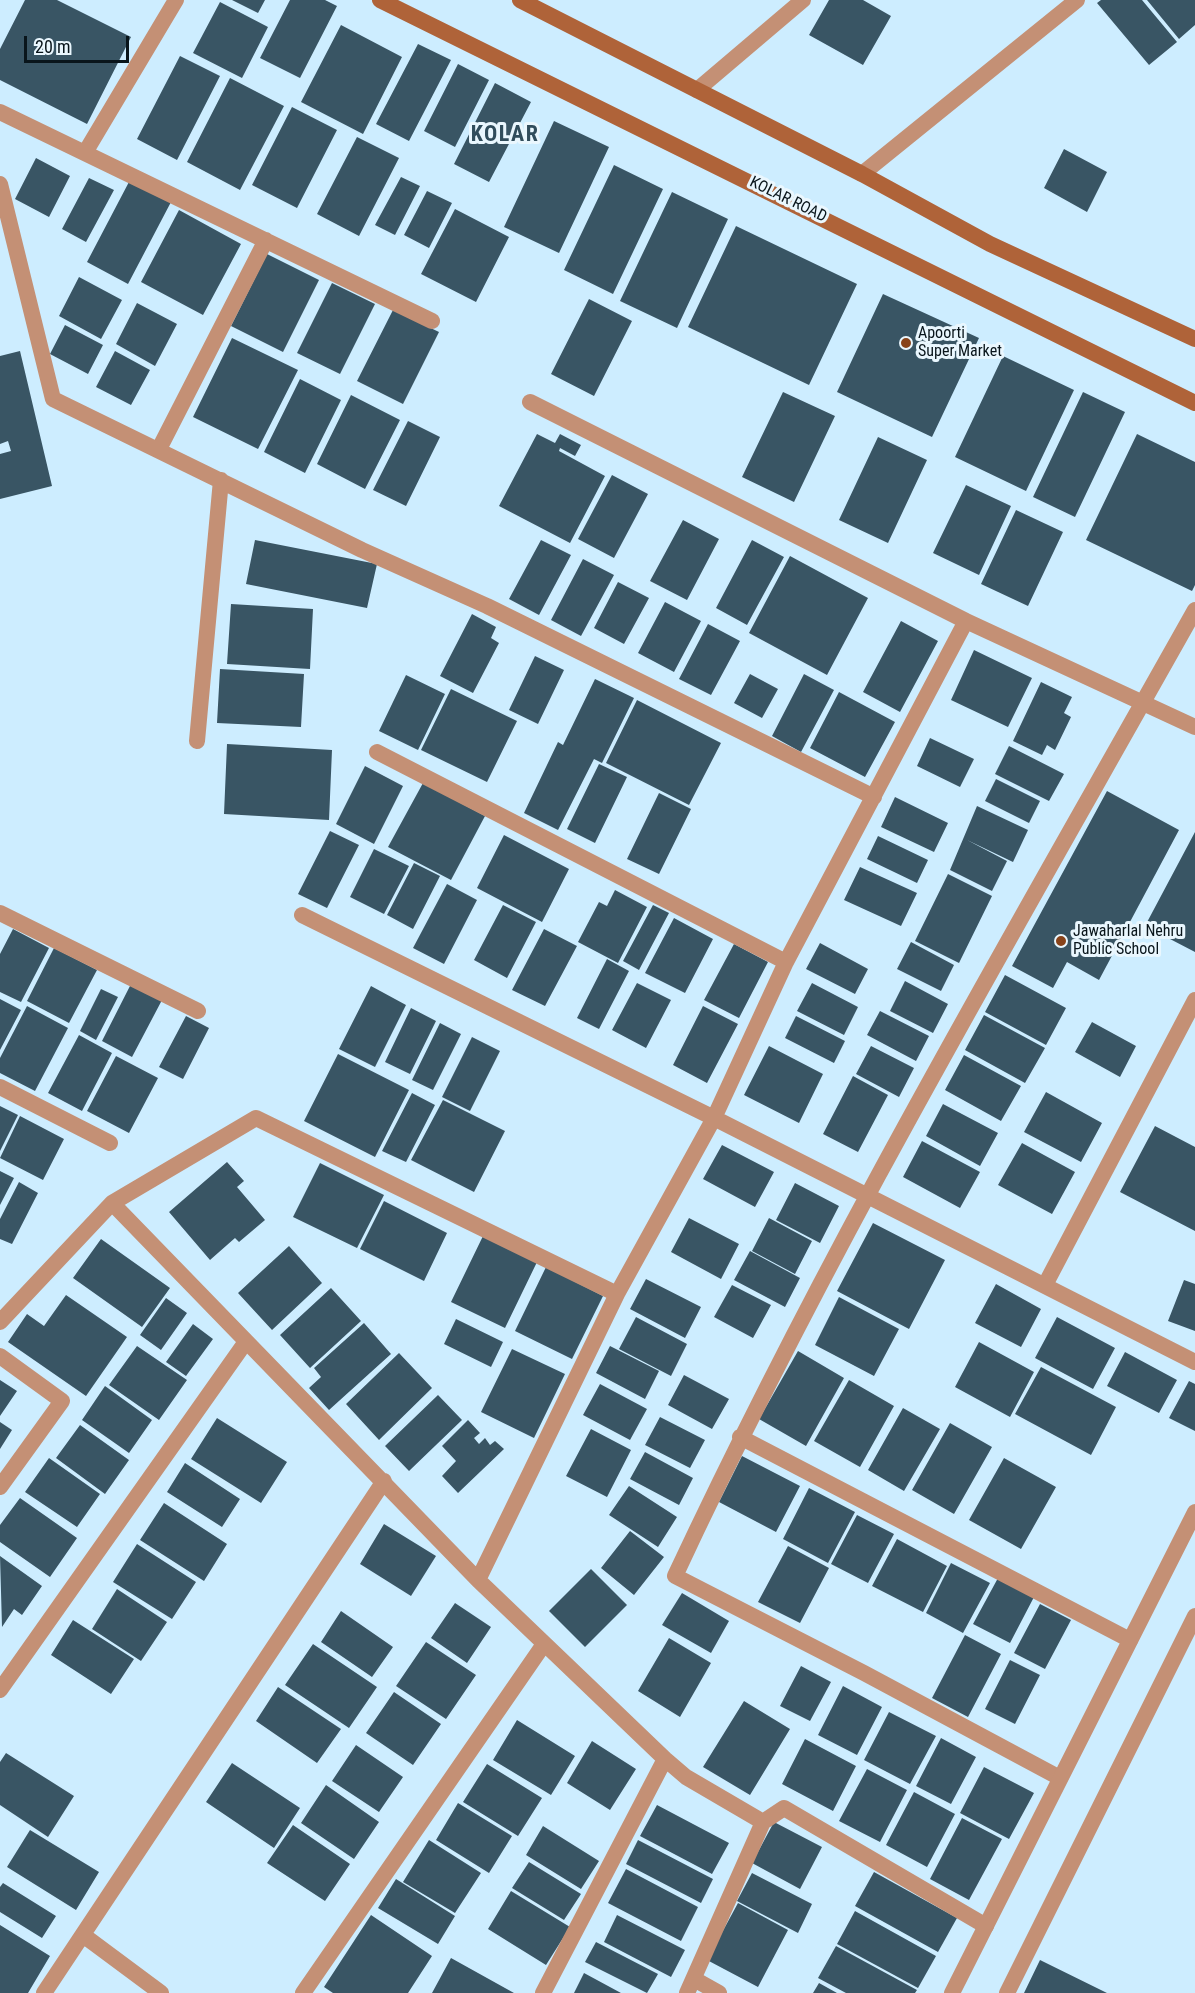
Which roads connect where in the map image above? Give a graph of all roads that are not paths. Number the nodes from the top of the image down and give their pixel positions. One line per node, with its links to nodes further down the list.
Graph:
1 (176, 0): 8 (street)
2 (380, 0): 15 (main road, KOLAR ROAD)
3 (520, 0): 6 (main road)
4 (803, 0): 6 (street)
5 (1077, 0): 9 (street)
6 (697, 90): 9 (main road)
7 (0, 112): 8 (street)
8 (86, 152): 11 (street)
9 (862, 174): 13 (main road)
10 (0, 184): 16 (street)
11 (266, 240): 12 (street); 16 (street)
12 (432, 321)
13 (1195, 339)
14 (530, 402): 19 (street)
15 (1195, 403)
16 (159, 449): 17 (street)
17 (221, 480): 22 (street); 24 (street)
18 (1195, 610): 20 (street)
19 (966, 621): 20 (street); 24 (street)
20 (1143, 702): 21 (street); 33 (street)
21 (1195, 727)
22 (197, 741)
23 (376, 752): 27 (street)
24 (874, 797): 27 (street)
25 (0, 913): 29 (street)
26 (302, 915): 31 (street)
27 (786, 962): 31 (street)
28 (1195, 1000): 35 (street)
29 (198, 1011)
30 (0, 1087): 32 (street)
31 (714, 1118): 33 (street); 36 (street)
32 (110, 1143)
33 (866, 1196): 35 (street); 41 (street)
34 (112, 1203): 36 (street); 37 (street); 38 (street)
35 (1045, 1285): 40 (street)
36 (617, 1294): 45 (street)
37 (0, 1322)
38 (245, 1343): 42 (street); 49 (street)
39 (0, 1356): 43 (street)
40 (1195, 1362)
41 (740, 1437): 47 (street); 51 (street)
42 (384, 1481): 45 (street); 54 (street)
43 (0, 1487)
44 (1195, 1512): 47 (street)
45 (478, 1580): 48 (street)
46 (1195, 1616): 62 (street)
47 (1130, 1640): 51 (street)
48 (544, 1644): 50 (street); 58 (street)
49 (0, 1690)
50 (665, 1759): 52 (street); 59 (street)
51 (1060, 1778): 53 (street)
52 (763, 1822): 53 (street); 55 (street)
53 (986, 1926): 61 (street)
54 (83, 1935): 56 (street); 57 (street)
55 (690, 1986): 60 (street)
56 (44, 1993)
57 (161, 1993)
58 (303, 1993)
59 (543, 1993)
60 (719, 1993)
61 (952, 1993)
62 (1007, 1993)

